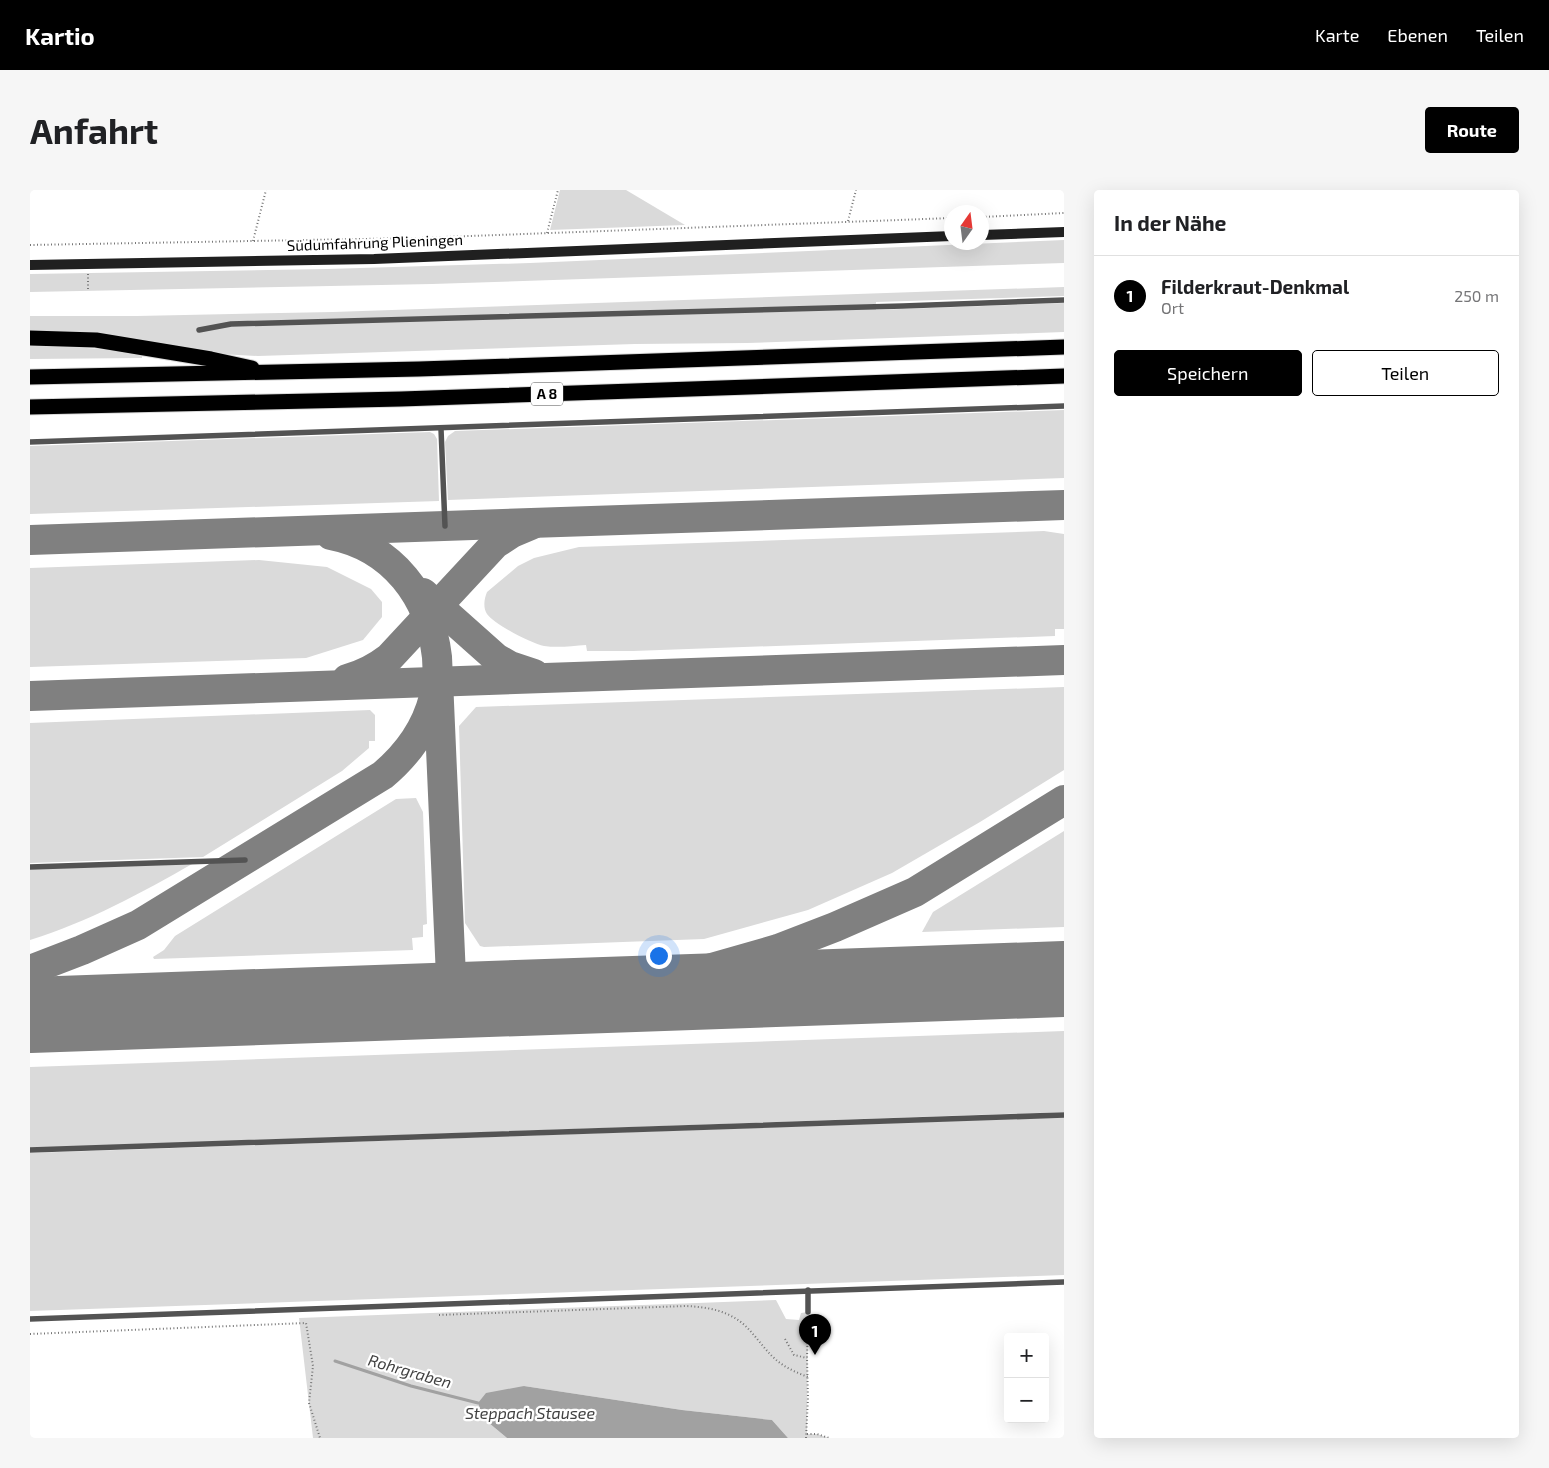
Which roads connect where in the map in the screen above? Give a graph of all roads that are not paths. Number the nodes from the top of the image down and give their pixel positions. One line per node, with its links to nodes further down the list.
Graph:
1 (1064, 232): 2 (main road)
2 (989, 235)
3 (944, 236): 4 (main road, Südumfahrung Plieningen)
4 (30, 264)
5 (1064, 300): 6 (lane)
6 (199, 330)
7 (30, 338): 9 (highway)
8 (1064, 347): 9 (highway, A 8)
9 (275, 373): 11 (highway, A 8)
10 (1064, 376): 13 (highway, A 8)
11 (30, 378)
12 (1064, 406): 14 (lane)
13 (30, 407)
14 (441, 429): 15 (lane); 16 (lane)
15 (30, 442)
16 (445, 526)
17 (245, 860): 18 (lane)
18 (30, 867)
19 (1064, 1115): 20 (lane)
20 (30, 1150)
21 (1064, 1282): 22 (lane)
22 (808, 1290): 23 (lane); 24 (lane)
23 (808, 1312)
24 (30, 1319)

